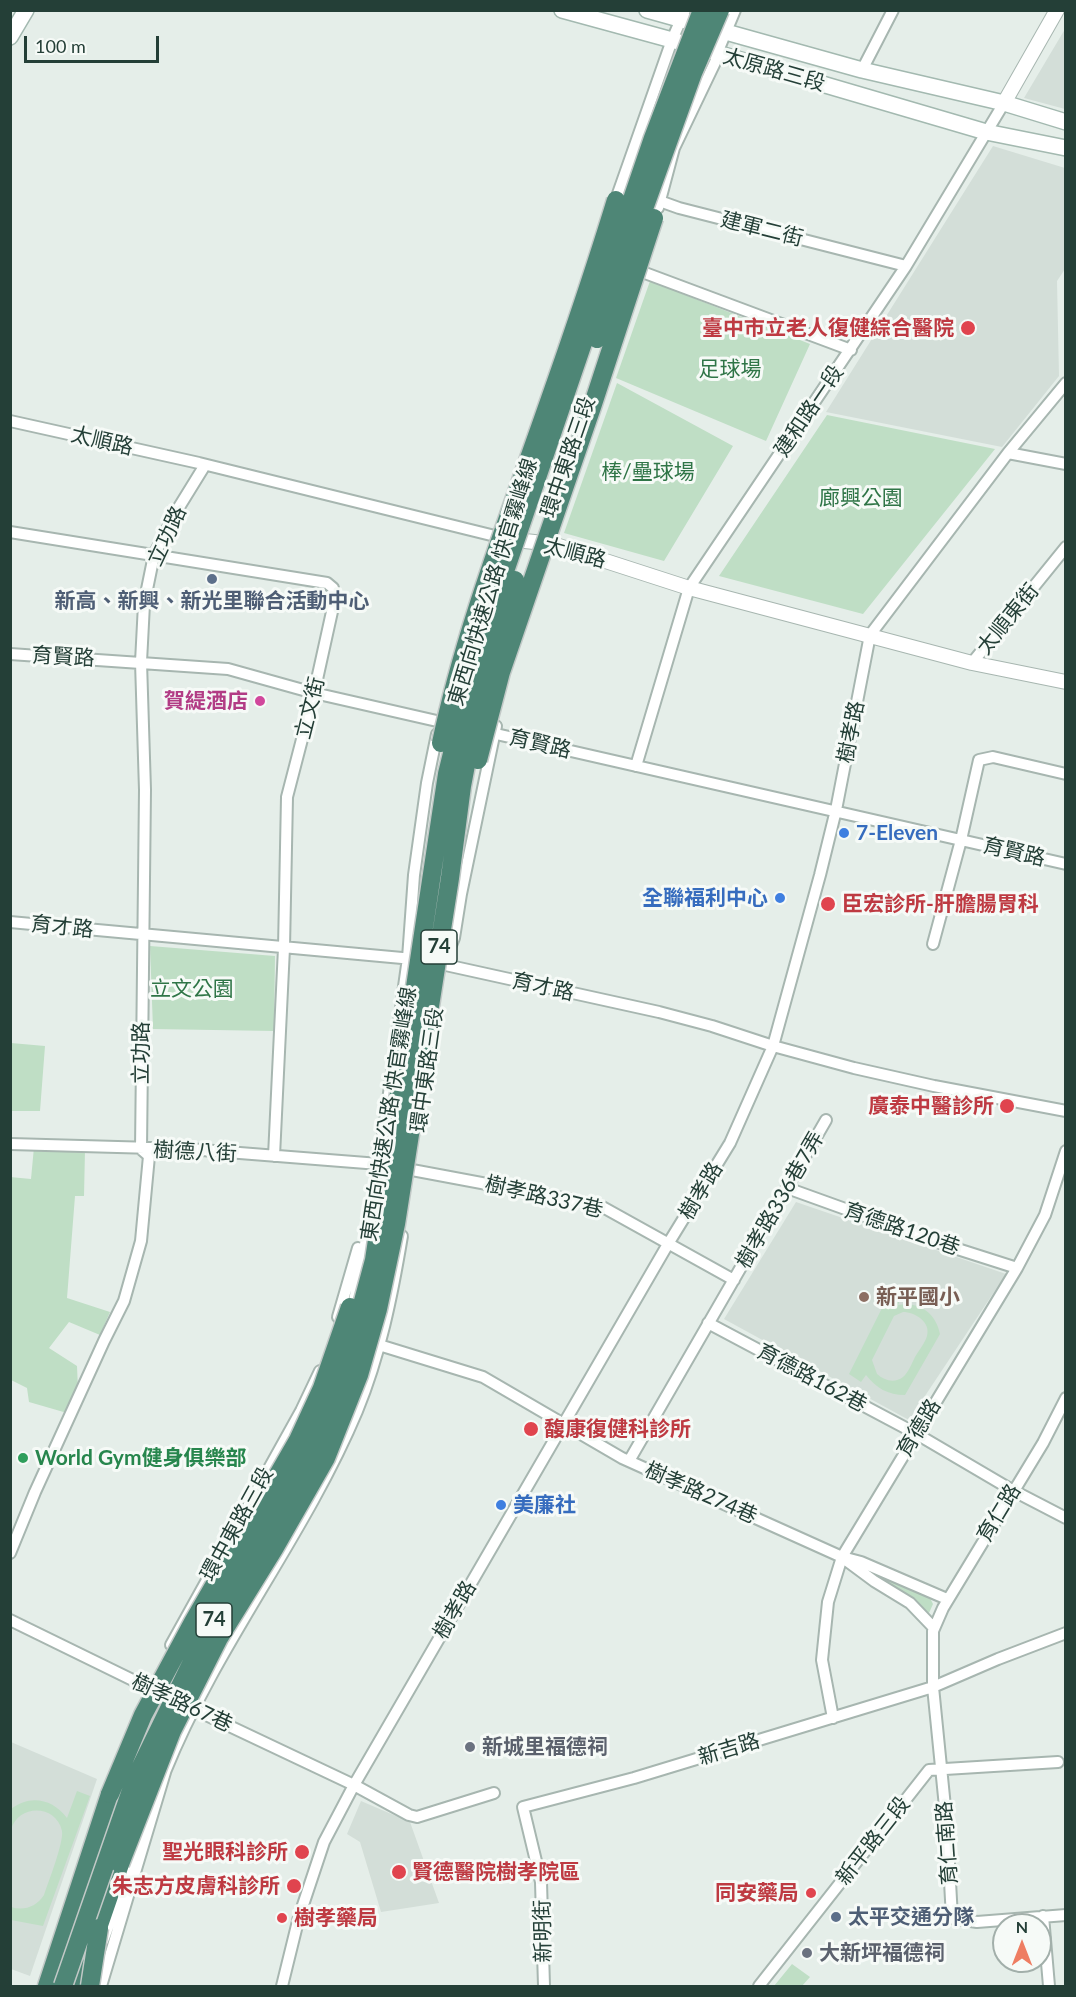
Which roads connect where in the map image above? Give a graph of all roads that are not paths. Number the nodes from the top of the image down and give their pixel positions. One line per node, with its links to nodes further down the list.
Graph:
1 (26, 10): 10 (main road)
2 (562, 10): 11 (main road, 太原路三段)
3 (647, 10): 9 (main road, 太原路三段)
4 (702, 10): 52 (highway, 東西向快速公路 快官霧峰線 / 74, bridge)
5 (720, 10): 53 (highway, 東西向快速公路 快官霧峰線 / 74, bridge)
6 (735, 10): 12 (street, 環中東路三段)
7 (893, 10): 13 (street)
8 (1057, 10): 14 (street, 建和路一段)
9 (683, 15): 11 (street, 環中東路三段); 12 (main road, 太原路三段)
10 (10, 37)
11 (674, 37): 12 (main road, 太原路三段); 19 (street, 環中東路三段)
12 (721, 44): 13 (main road, 太原路三段); 16 (main road, 太原路三段); 20 (street, 環中東路三段)
13 (862, 70): 14 (main road, 太原路三段)
14 (1004, 103): 15 (main road, 太原路三段); 16 (street, 建和路一段)
15 (1065, 122)
16 (986, 132): 17 (main road, 太原路三段); 18 (main road, 太原路三段); 21 (street, 建和路一段)
17 (1065, 148)
18 (1065, 158)
19 (618, 195): 20 (street, 建軍二街); 30 (street, 環中東路三段); 52 (highway, bridge)
20 (659, 201): 21 (street, 建軍二街); 22 (street, 環中東路三段); 31 (street, 環中東路三段); 53 (highway, bridge)
21 (906, 266): 23 (street, 建和路一段)
22 (645, 273): 23 (street); 32 (street, 環中東路三段)
23 (851, 350): 36 (street, 建和路一段)
24 (1065, 383): 26 (street, 樹孝路)
25 (10, 421): 28 (street, 太順路)
26 (1008, 453): 27 (street); 37 (street, 樹孝路)
27 (1065, 464)
28 (205, 465): 30 (street, 太順路); 34 (street, 立功路)
29 (10, 532): 34 (street, 立文街)
30 (500, 538): 31 (street, 太順路); 43 (street, 環中東路三段); 44 (street, 環中東路三段)
31 (537, 542): 32 (street, 太順路); 45 (street, 環中東路三段)
32 (553, 544): 36 (street, 太順路); 46 (street, 環中東路三段)
33 (1065, 547): 35 (street, 太順東街)
34 (154, 555): 39 (street, 立功路); 42 (street, 立文街)
35 (1062, 557): 40 (street, 太順東街)
36 (689, 588): 37 (street, 太順路); 47 (street, 建和路一段)
37 (870, 635): 40 (street, 太順路); 49 (street, 樹孝路)
38 (10, 654): 39 (street, 育賢路)
39 (141, 662): 42 (street, 育賢路); 55 (street, 立功路)
40 (972, 663): 41 (street, 太順路)
41 (1065, 682)
42 (314, 693): 43 (street, 育賢路); 57 (street, 立文街)
43 (439, 722): 44 (street, 育賢路); 58 (street, 環中東路三段)
44 (451, 724): 45 (street, 育賢路); 58 (street, 環中東路三段)
45 (477, 730): 46 (street, 育賢路); 59 (street, 環中東路三段)
46 (495, 733): 47 (street, 育賢路); 59 (street, 環中東路三段)
47 (636, 766): 49 (street, 育賢路)
48 (1065, 774): 50 (street)
49 (836, 810): 50 (street, 育賢路); 60 (street, 樹孝路)
50 (961, 840): 51 (street, 育賢路); 56 (street)
51 (1065, 864)
52 (431, 875): 72 (highway, 東西向快速公路 快官霧峰線 / 74, bridge)
53 (450, 878): 101 (highway, 東西向快速公路 快官霧峰線 / 74, bridge)
54 (10, 922): 55 (street, 育才路)
55 (142, 935): 57 (street, 育才路); 64 (street, 立功路)
56 (933, 944)
57 (284, 948): 58 (street, 育才路); 66 (street, 立文街)
58 (408, 958): 59 (street, 育才路); 67 (street, 環中東路三段)
59 (443, 964): 60 (street, 育才路); 68 (street, 環中東路三段)
60 (773, 1046): 61 (street, 育才路); 71 (street, 樹孝路)
61 (1065, 1111)
62 (826, 1120): 69 (street, 樹孝路336巷7弄)
63 (10, 1144): 64 (street, 樹德八街)
64 (141, 1149): 66 (street, 樹德八街); 83 (street, 立功路)
65 (1065, 1151): 73 (street, 育德路)
66 (274, 1156): 67 (street, 樹德八街)
67 (379, 1164): 70 (street, 環中東路三段)
68 (412, 1170): 71 (street, 樹孝路337巷); 76 (street, 環中東路三段)
69 (788, 1188): 73 (street, 育德路120巷); 74 (street, 樹孝路336巷7弄)
70 (375, 1193): 90 (street, 環中東路三段); 91 (street, 環中東路三段)
71 (668, 1244): 74 (street, 樹孝路337巷); 78 (street, 樹孝路)
72 (374, 1260): 103 (highway, 74, bridge); 104 (highway, 東西向快速公路 快官霧峰線 / 74, bridge)
73 (1017, 1268): 79 (street, 育德路)
74 (734, 1280): 75 (street, 樹孝路336巷7弄)
75 (708, 1323): 79 (street, 育德路162巷); 80 (street, 樹孝路336巷7弄)
76 (379, 1344): 78 (street, 樹孝路274巷); 92 (street, 環中東路三段)
77 (1065, 1398): 81 (street, 育仁路)
78 (563, 1425): 80 (street, 樹孝路274巷); 97 (street, 樹孝路)
79 (915, 1433): 81 (street, 育德路162巷); 84 (street, 育德路)
80 (629, 1461): 84 (street, 樹孝路274巷)
81 (1012, 1490): 82 (street, 育德路162巷); 85 (street, 育仁路)
82 (1065, 1518)
83 (10, 1553)
84 (842, 1557): 85 (street); 87 (street); 93 (street, 育德路)
85 (947, 1599): 87 (street, 育仁路)
86 (10, 1620): 90 (street, 樹孝路67巷)
87 (934, 1628): 89 (street)
88 (1065, 1633): 89 (street)
89 (933, 1687): 93 (street, 新吉路); 96 (street)
90 (149, 1688): 91 (street, 樹孝路67巷); 102 (street, 環中東路三段)
91 (162, 1694): 92 (street, 樹孝路67巷); 103 (street, 環中東路三段)
92 (193, 1708): 95 (street, 環中東路三段); 97 (street, 樹孝路67巷)
93 (833, 1718): 99 (street, 新吉路)
94 (1058, 1762): 96 (street)
95 (166, 1769): 106 (street, 環中東路三段); 107 (street, 環中東路三段)
96 (941, 1769): 100 (street, 育仁南路); 110 (street, 新平路三段)
97 (354, 1785): 98 (street); 108 (street, 樹孝路)
98 (494, 1793)
99 (523, 1806): 109 (street, 新明街)
100 (992, 1921)
101 (99, 1928): 105 (highway, 東西向快速公路 快官霧峰線 / 74, bridge); 106 (highway, 74, bridge)
102 (42, 1986)
103 (49, 1986)
104 (63, 1986)
105 (78, 1986)
106 (88, 1986)
107 (101, 1986)
108 (282, 1986)
109 (544, 1986)
110 (759, 1986)

